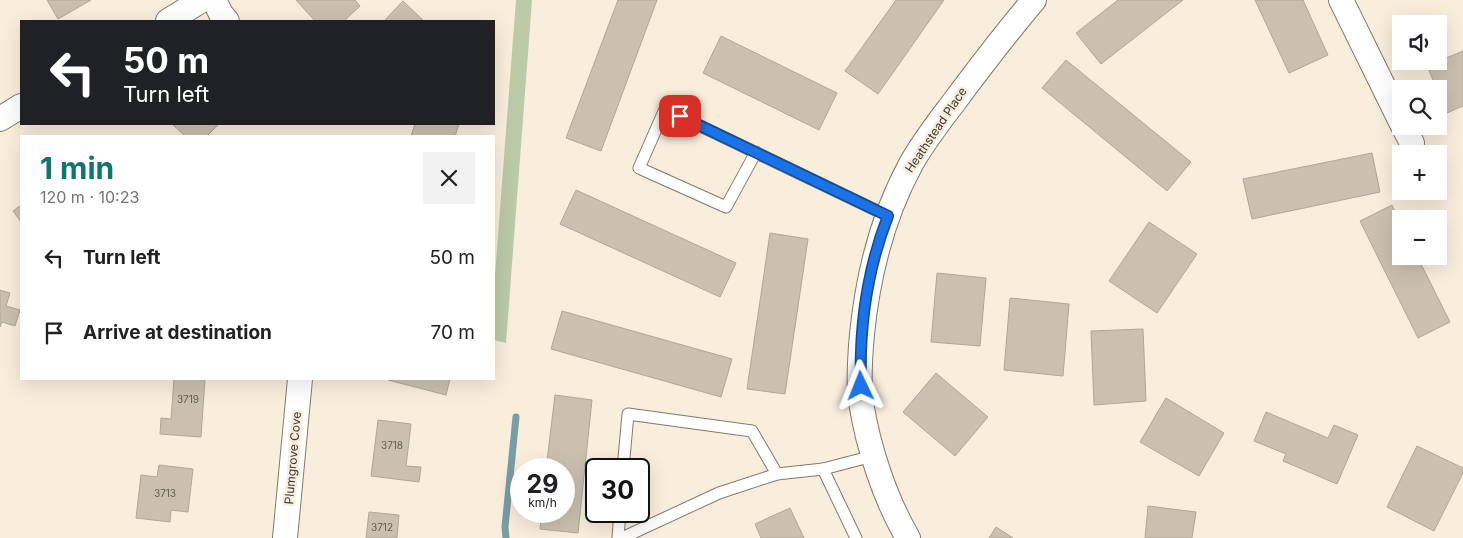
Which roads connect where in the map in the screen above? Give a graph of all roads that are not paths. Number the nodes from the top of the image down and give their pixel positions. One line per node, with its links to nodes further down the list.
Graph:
1 (202, 0): 5 (street)
2 (214, 0): 6 (street)
3 (1034, 0): 11 (street, Heathstead Place)
4 (1341, 0): 7 (street)
5 (170, 20)
6 (225, 20)
7 (1392, 104)
8 (20, 107): 9 (street)
9 (0, 119)
10 (756, 152): 10 (lane); 11 (lane)
11 (888, 216): 13 (street, Heathstead Place)
12 (300, 380): 18 (street, Plumgrove Cove)
13 (873, 456): 15 (lane); 22 (street, Heathstead Place)
14 (624, 458): 16 (lane)
15 (823, 469): 16 (lane); 21 (lane)
16 (777, 474): 20 (lane)
17 (619, 523): 19 (lane)
18 (285, 538)
19 (618, 538)
20 (622, 538)
21 (856, 538)
22 (908, 538)

